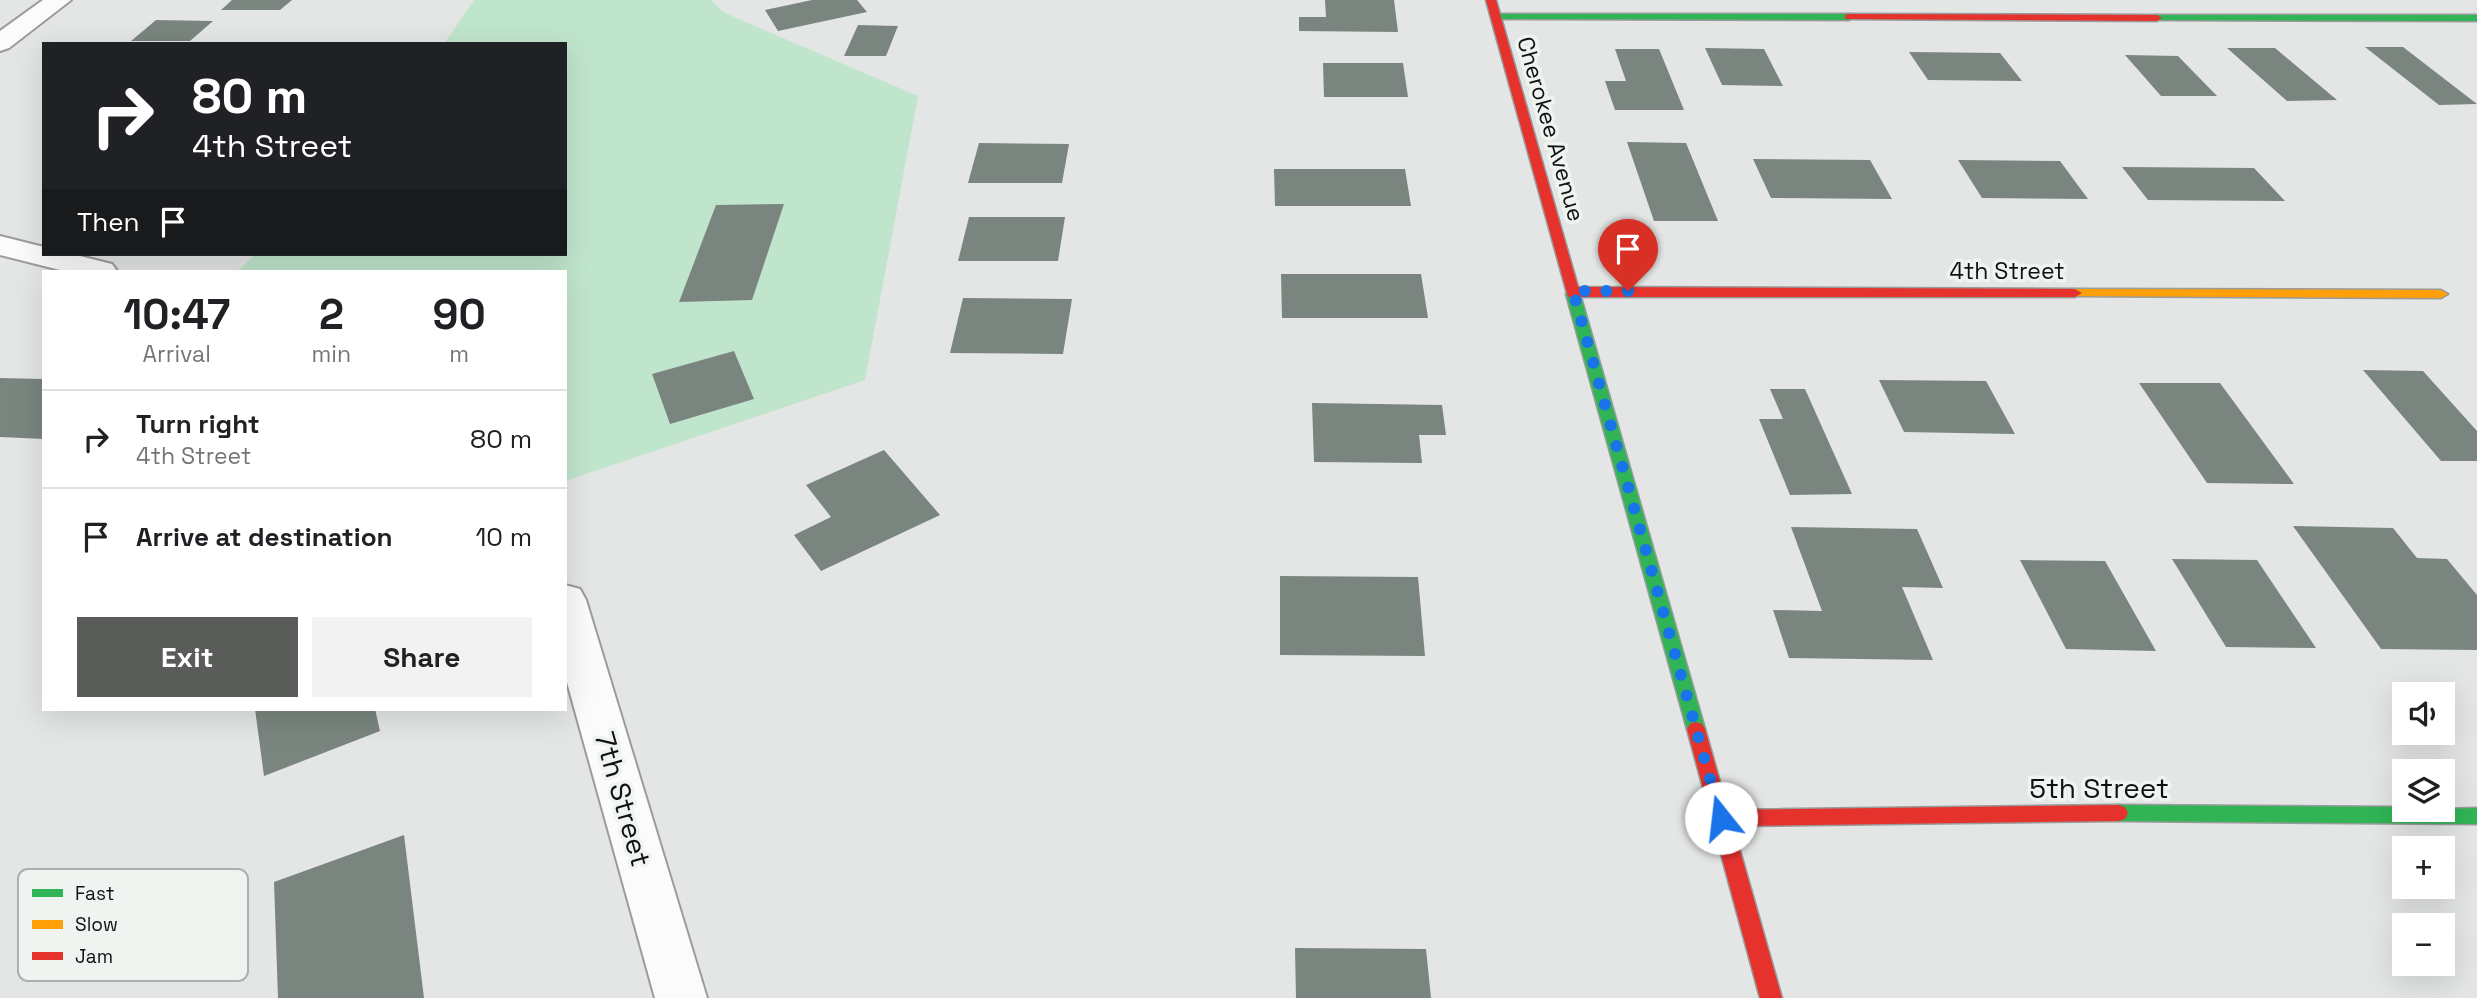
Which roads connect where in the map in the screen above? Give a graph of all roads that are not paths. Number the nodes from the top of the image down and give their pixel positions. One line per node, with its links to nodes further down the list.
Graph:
1 (59, 0): 5 (street)
2 (1491, 0): 3 (street, Cherokee Avenue)
3 (1496, 17): 4 (street); 10 (street, Cherokee Avenue)
4 (2477, 18)
5 (0, 43)
6 (0, 245): 7 (street)
7 (42, 256)
8 (43, 256): 9 (street)
9 (97, 270)
10 (1573, 291): 11 (street, 4th Street); 14 (street, Cherokee Avenue)
11 (2441, 294)
12 (567, 607): 15 (street, 7th Street)
13 (2477, 816): 14 (street, 5th Street)
14 (1721, 818): 16 (street, Cherokee Avenue)
15 (681, 998)
16 (1771, 998)

